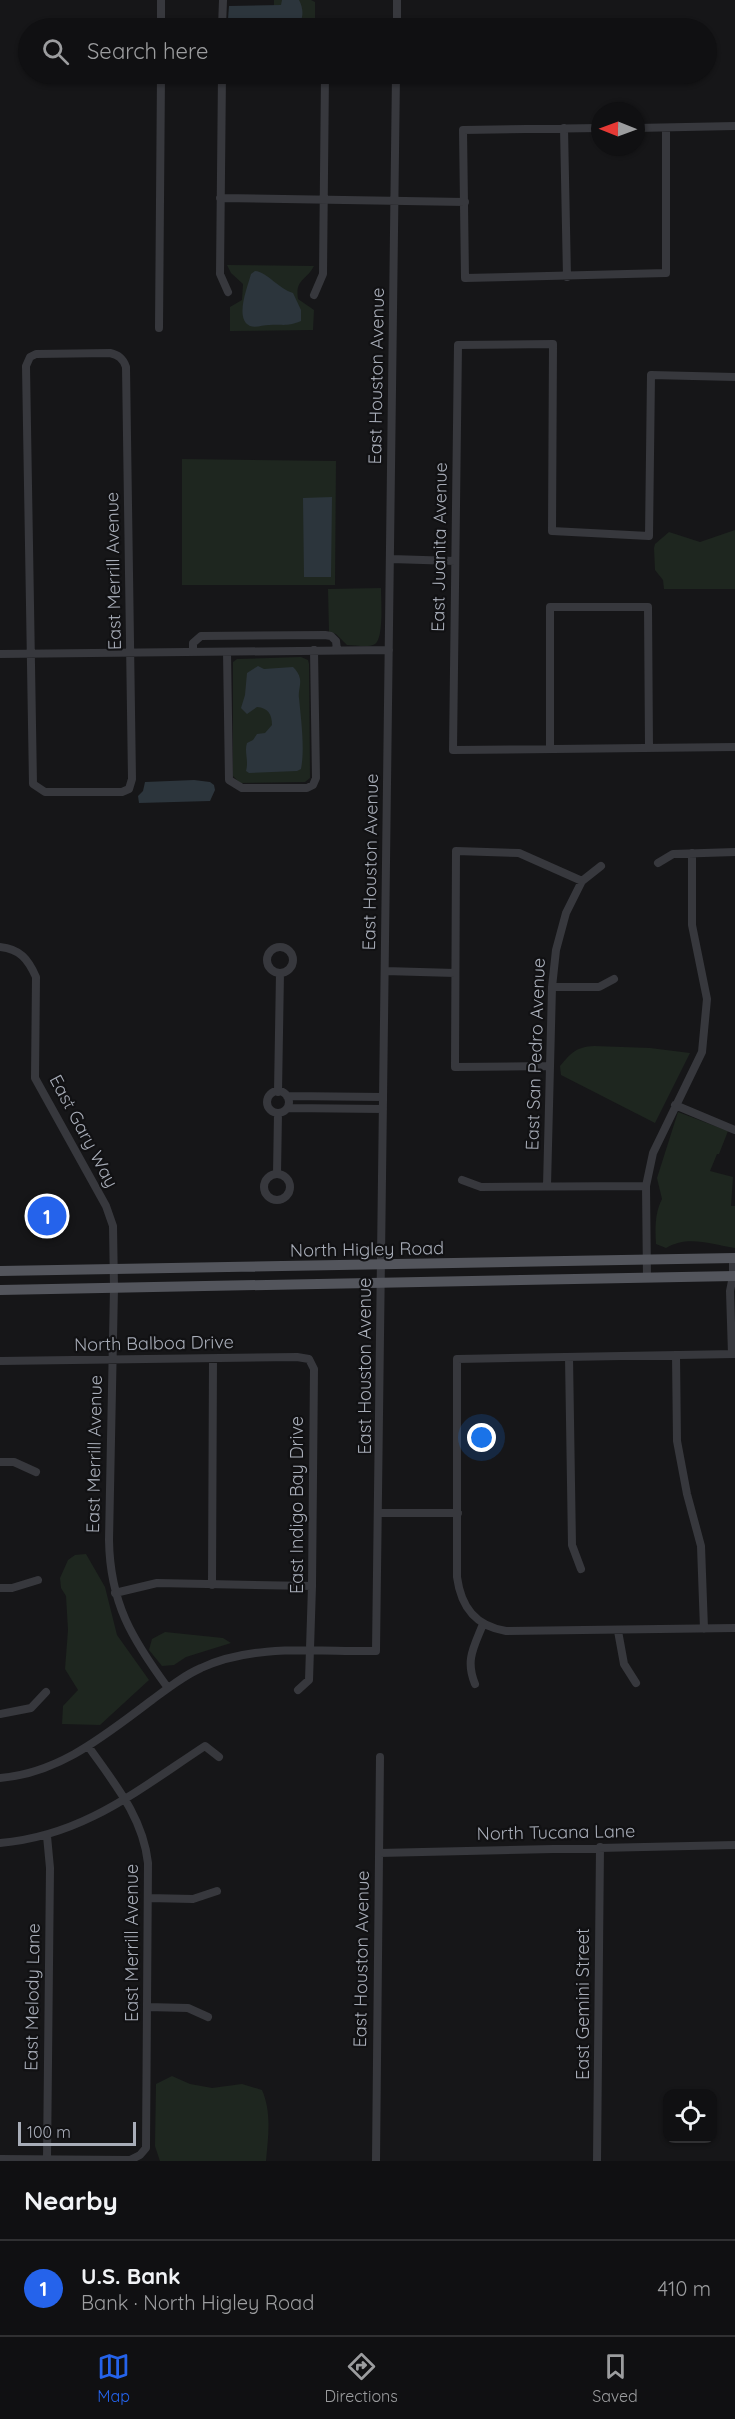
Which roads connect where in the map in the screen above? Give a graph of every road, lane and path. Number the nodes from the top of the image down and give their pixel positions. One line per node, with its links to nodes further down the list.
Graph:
1 (161, 0): 4 (street)
2 (223, 0): 5 (street)
3 (397, 0): 6 (street)
4 (161, 18)
5 (222, 18)
6 (397, 18)
7 (161, 84): 23 (street)
8 (222, 84): 16 (street)
9 (325, 84): 17 (street)
10 (396, 84): 18 (street, East Houston Avenue)
11 (735, 126): 15 (street)
12 (564, 128): 13 (street); 19 (street); 20 (street)
13 (591, 128)
14 (645, 128): 15 (street)
15 (666, 128): 20 (street)
16 (220, 198): 17 (street); 21 (street)
17 (325, 200): 18 (street); 22 (street)
18 (394, 201): 19 (street); 25 (street, East Houston Avenue)
19 (465, 202): 20 (street)
20 (567, 277)
21 (228, 292)
22 (315, 295)
23 (159, 328)
24 (735, 377): 26 (street, East Juanita Avenue)
25 (391, 560): 26 (street); 29 (street, East Houston Avenue)
26 (455, 561): 37 (street, East Juanita Avenue)
27 (314, 650): 28 (street); 31 (street); 31 (street)
28 (337, 650): 29 (street); 30 (street)
29 (389, 650): 44 (street, East Houston Avenue)
30 (193, 652): 31 (street); 32 (street)
31 (227, 652)
32 (131, 653): 34 (street); 34 (street, East Merrill Avenue); 34 (street, East Merrill Avenue)
33 (0, 654): 34 (street)
34 (30, 654)
35 (649, 747): 36 (street); 37 (street); 37 (street)
36 (735, 747)
37 (550, 749)
38 (735, 852): 39 (street)
39 (692, 853): 40 (street); 53 (street)
40 (658, 862)
41 (601, 866): 42 (street, East San Pedro Avenue)
42 (582, 881): 46 (street); 48 (street, East San Pedro Avenue)
43 (0, 947): 66 (street, East Gary Way)
44 (385, 971): 46 (street); 52 (street, East Houston Avenue)
45 (280, 973): 50 (street)
46 (455, 973): 49 (street)
47 (614, 979): 48 (street)
48 (552, 987): 49 (street, East San Pedro Avenue)
49 (550, 1066): 60 (street, East San Pedro Avenue)
50 (278, 1092): 51 (street); 56 (street)
51 (287, 1096): 52 (street); 54 (street)
52 (383, 1097): 55 (street, East Houston Avenue)
53 (675, 1105): 57 (street); 61 (street)
54 (288, 1108): 55 (street); 56 (street)
55 (383, 1108): 64 (street, East Houston Avenue)
56 (278, 1113): 58 (street)
57 (735, 1130)
58 (277, 1174)
59 (462, 1180): 60 (street)
60 (547, 1186): 61 (street)
61 (646, 1186): 63 (street)
62 (734, 1258): 63 (main road, North Higley Road); 68 (street)
63 (646, 1260): 64 (main road, North Higley Road); 67 (street)
64 (381, 1265): 66 (main road, North Higley Road); 69 (street, East Houston Avenue)
65 (0, 1271): 66 (main road, North Higley Road)
66 (114, 1278): 69 (main road, North Higley Road); 70 (main road, North Higley Road); 74 (street, East Merrill Avenue)
67 (647, 1278): 68 (main road, North Higley Road); 69 (main road, North Higley Road)
68 (734, 1278): 71 (street)
69 (381, 1283): 80 (street, East Houston Avenue)
70 (0, 1290)
71 (733, 1354): 72 (street)
72 (676, 1355): 73 (street); 90 (street)
73 (569, 1357): 81 (street); 82 (street)
74 (112, 1359): 75 (street, North Balboa Drive); 77 (street, North Balboa Drive); 87 (street, East Merrill Avenue)
75 (213, 1359): 76 (street, North Balboa Drive); 84 (street)
76 (309, 1359): 85 (street, East Indigo Bay Drive)
77 (0, 1361)
78 (0, 1461): 79 (street)
79 (36, 1472)
80 (379, 1513): 81 (street); 92 (street, East Houston Avenue)
81 (458, 1513): 88 (street)
82 (580, 1569)
83 (38, 1580): 86 (street)
84 (212, 1585): 85 (street); 87 (street)
85 (312, 1586): 92 (street, East Indigo Bay Drive)
86 (0, 1588)
87 (114, 1593): 95 (street, East Merrill Avenue)
88 (483, 1624): 91 (street); 94 (street)
89 (735, 1628): 90 (street)
90 (704, 1629): 91 (street)
91 (618, 1631): 93 (street)
92 (310, 1652): 95 (street); 96 (street, East Indigo Bay Drive)
93 (636, 1683)
94 (475, 1684)
95 (168, 1688): 99 (street)
96 (298, 1690)
97 (46, 1692): 98 (street)
98 (0, 1714)
99 (88, 1746): 102 (street); 103 (street, East Merrill Avenue)
100 (219, 1757): 103 (street)
101 (380, 1757): 108 (street, East Houston Avenue)
102 (0, 1778)
103 (125, 1799): 104 (street); 110 (street, East Merrill Avenue)
104 (47, 1836): 105 (street); 114 (street, East Melody Lane)
105 (0, 1843)
106 (735, 1845): 107 (street, North Tucana Lane)
107 (600, 1847): 108 (street, North Tucana Lane); 116 (street, East Gemini Street)
108 (379, 1853): 115 (street, East Houston Avenue)
109 (217, 1892): 110 (street)
110 (148, 1898): 111 (street, East Merrill Avenue)
111 (147, 2007): 112 (street); 114 (street, East Merrill Avenue)
112 (208, 2017)
113 (0, 2159): 114 (street)
114 (46, 2159)
115 (376, 2161)
116 (597, 2161)

